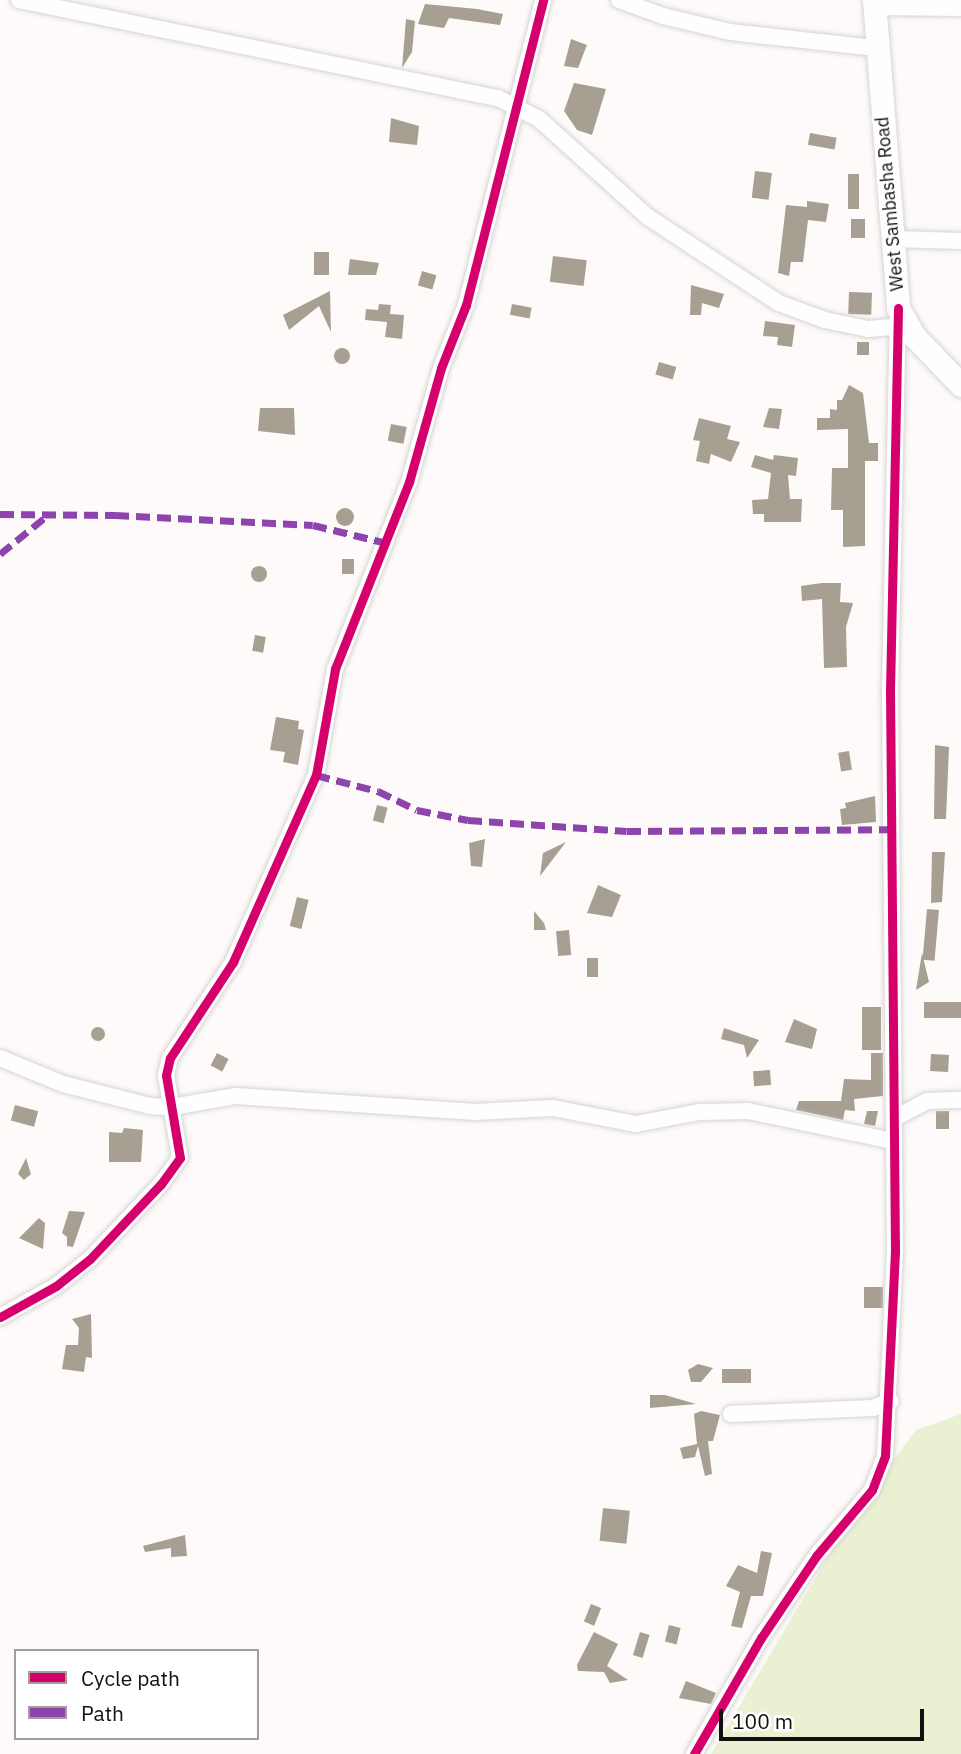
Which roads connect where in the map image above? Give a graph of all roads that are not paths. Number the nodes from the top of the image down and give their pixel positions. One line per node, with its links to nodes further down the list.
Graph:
1 (19, 0): 7 (street)
2 (543, 0): 7 (street)
3 (619, 0): 6 (street)
4 (874, 4): 5 (street); 6 (street, West Sambasha Road)
5 (961, 8)
6 (876, 48): 8 (street, West Sambasha Road)
7 (514, 104): 10 (street); 14 (street)
8 (894, 239): 9 (street); 10 (street, West Sambasha Road)
9 (961, 241)
10 (893, 318): 11 (street, West Sambasha Road); 15 (street)
11 (961, 385)
12 (0, 1058): 14 (street)
13 (961, 1100): 15 (street)
14 (172, 1107): 16 (street); 17 (street)
15 (895, 1118): 16 (street)
16 (892, 1141): 18 (street)
17 (0, 1317)
18 (891, 1401): 19 (street); 20 (street)
19 (731, 1414)
20 (694, 1754)

